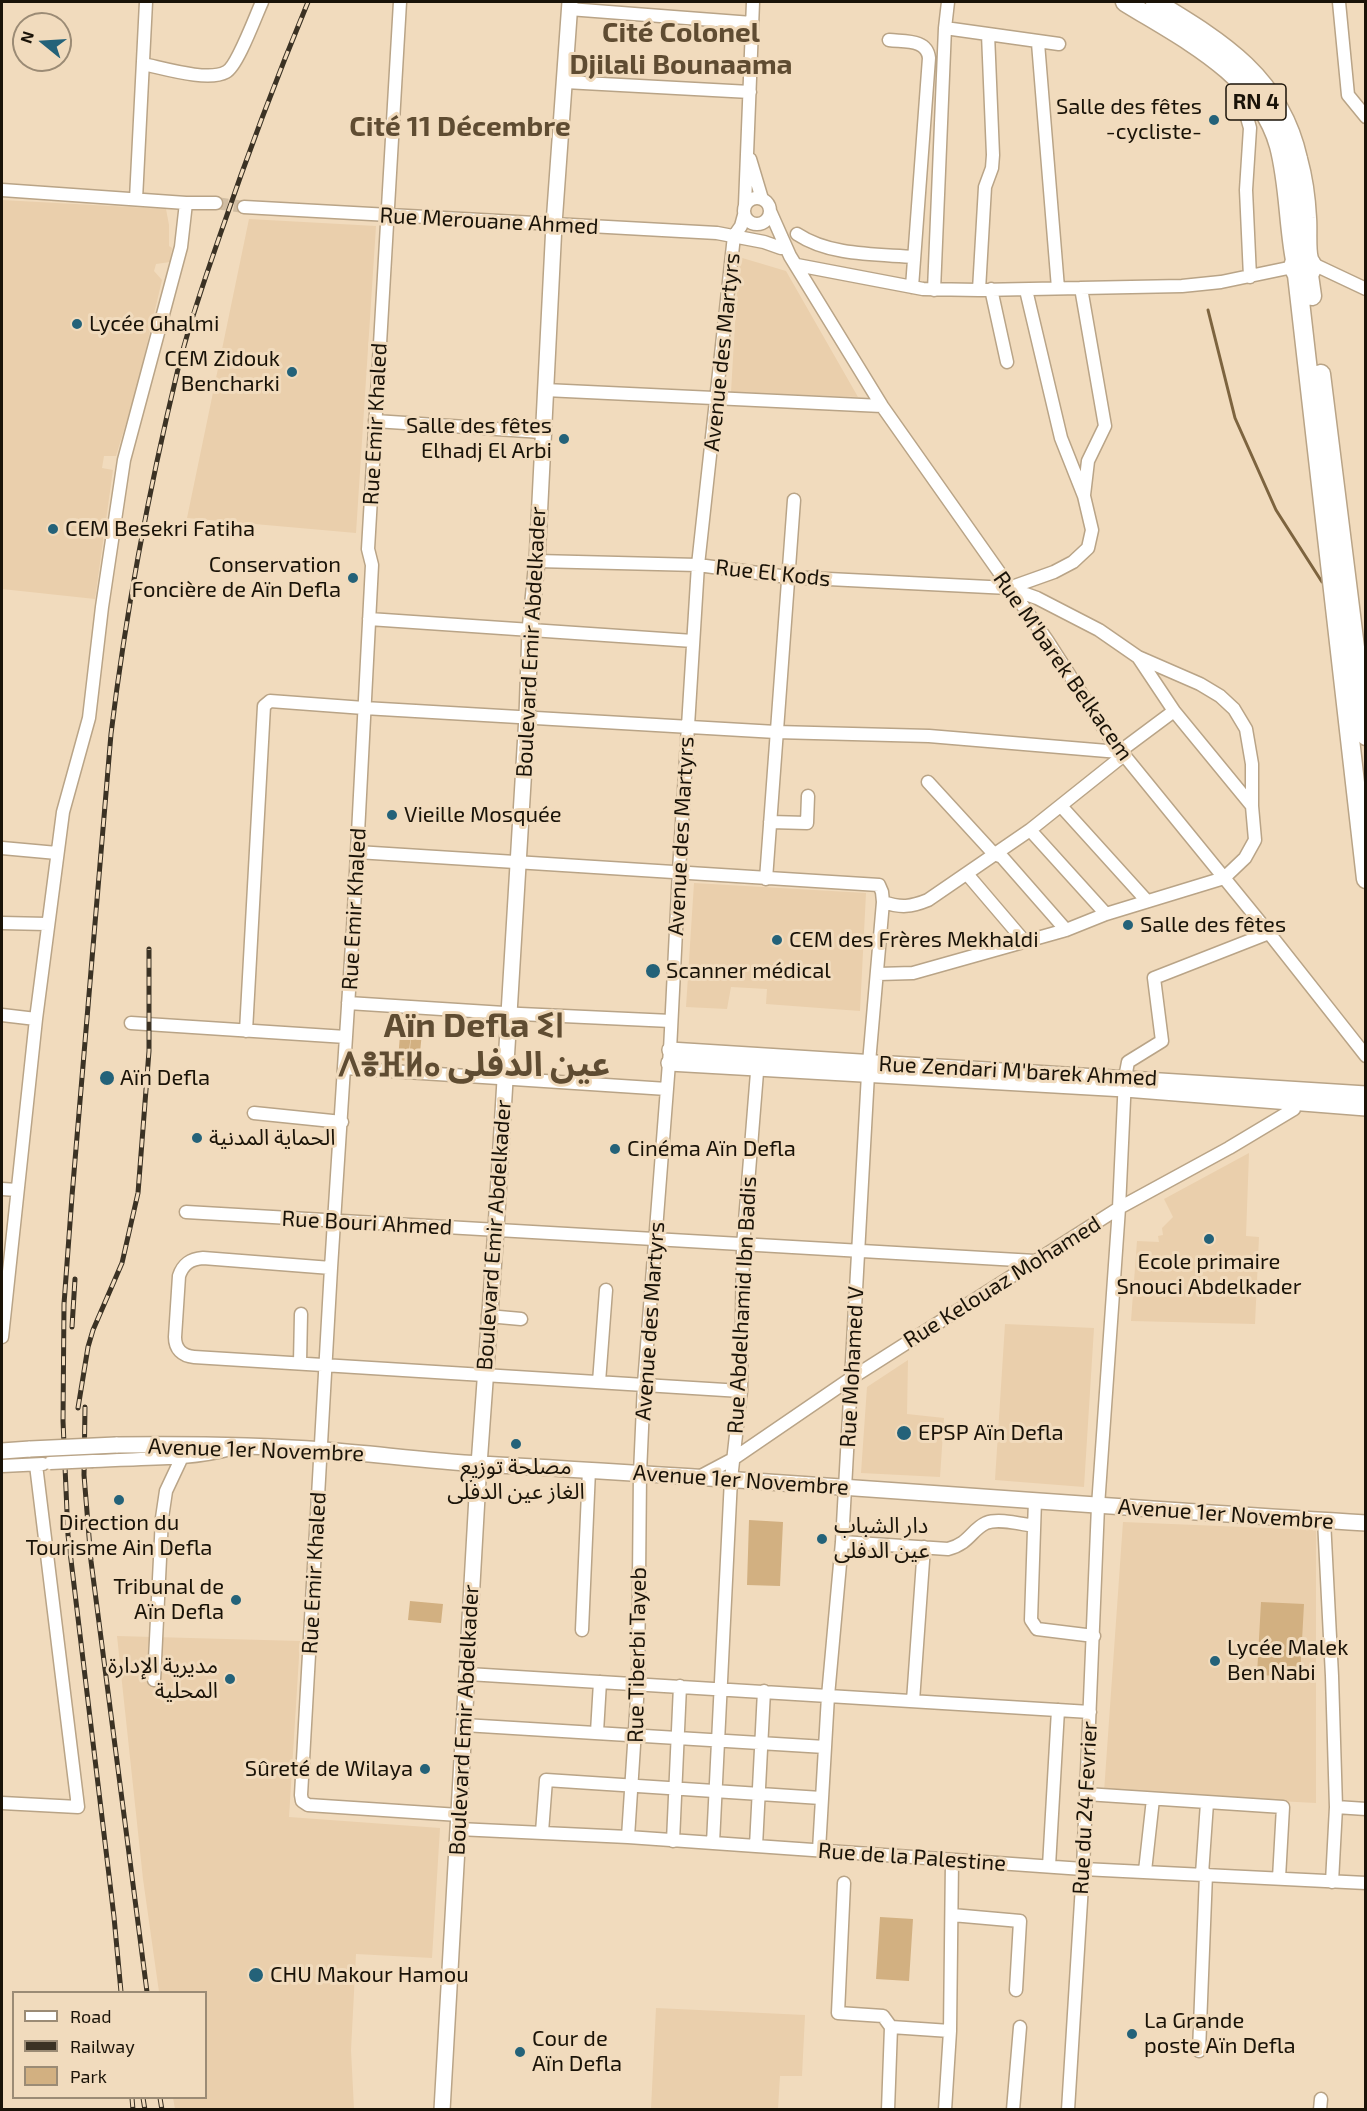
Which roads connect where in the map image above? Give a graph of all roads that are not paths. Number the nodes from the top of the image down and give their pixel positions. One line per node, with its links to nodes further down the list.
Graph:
1 (146, 2): 16 (street)
2 (262, 2): 16 (street)
3 (753, 2): 10 (street)
4 (948, 2): 11 (street)
5 (1125, 2): 17 (highway, RN 4)
6 (1155, 2): 37 (highway, RN 4)
7 (1339, 2): 20 (street)
8 (401, 3): 30 (street, Rue Emir Khaled)
9 (569, 5): 10 (street); 18 (main road, Boulevard Emir Abdelkader)
10 (752, 22): 19 (street)
11 (945, 28): 12 (street); 42 (street)
12 (988, 34): 14 (street); 43 (street)
13 (889, 40): 36 (street)
14 (1038, 43): 15 (street); 40 (street)
15 (1059, 44)
16 (143, 64): 23 (street)
17 (1236, 78): 37 (highway, RN 4); 38 (street)
18 (565, 82): 19 (street); 31 (main road, Boulevard Emir Abdelkader)
19 (750, 92): 21 (street)
20 (1365, 117)
21 (747, 143): 24 (street); 28 (street)
22 (2, 190): 23 (street)
23 (136, 198): 25 (street)
24 (762, 199): 28 (street); 29 (street)
25 (186, 203): 26 (street); 78 (street)
26 (216, 203)
27 (244, 207): 30 (street, Rue Merouane Ahmed)
28 (744, 210): 32 (street); 34 (street, Avenue des Martyrs)
29 (770, 211): 32 (street); 35 (street, Rue M'barek Belkacem)
30 (388, 216): 31 (street, Rue Merouane Ahmed); 50 (street, Rue Emir Khaled)
31 (554, 224): 34 (street, Rue Merouane Ahmed); 47 (main road, Boulevard Emir Abdelkader)
32 (760, 224): 34 (street, Avenue des Martyrs); 35 (street, Rue M'barek Belkacem)
33 (797, 234): 36 (street)
34 (734, 236): 35 (street, Rue Merouane Ahmed); 48 (street, Avenue des Martyrs)
35 (789, 256): 39 (street, Rue Merouane Ahmed); 49 (street, Rue M'barek Belkacem)
36 (914, 257): 39 (street)
37 (1303, 267): 38 (street, Rue Merouane Ahmed); 45 (street); 59 (highway, RN 4); 85 (highway, RN 4)
38 (1250, 277): 41 (street, Rue Merouane Ahmed)
39 (912, 287): 42 (street, Rue Merouane Ahmed)
40 (1058, 288): 41 (street, Rue Merouane Ahmed); 44 (street, Rue Merouane Ahmed)
41 (1081, 288): 52 (street)
42 (934, 290): 43 (street, Rue Merouane Ahmed)
43 (985, 290): 44 (street, Rue Merouane Ahmed); 46 (street)
44 (1026, 290): 52 (street)
45 (1365, 290)
46 (1006, 362)
47 (544, 390): 48 (street); 51 (main road, Boulevard Emir Abdelkader)
48 (717, 399): 49 (street); 55 (street, Avenue des Martyrs)
49 (882, 406): 57 (street, Rue M'barek Belkacem)
50 (375, 421): 51 (street); 58 (street, Rue Emir Khaled)
51 (542, 432): 54 (main road, Boulevard Emir Abdelkader)
52 (1084, 496): 57 (street)
53 (794, 500): 56 (street)
54 (537, 561): 55 (street, Rue El Kods); 60 (main road, Boulevard Emir Abdelkader)
55 (699, 565): 56 (street, Rue El Kods); 61 (street, Avenue des Martyrs)
56 (788, 577): 57 (street, Rue El Kods); 67 (street)
57 (1009, 588): 62 (street); 69 (street, Rue M'barek Belkacem)
58 (369, 619): 60 (street); 63 (street, Rue Emir Khaled)
59 (1358, 623): 68 (highway, RN 4)
60 (530, 630): 61 (street); 65 (main road, Boulevard Emir Abdelkader)
61 (693, 641): 66 (street, Avenue des Martyrs)
62 (1138, 657): 64 (street); 73 (street)
63 (364, 708): 65 (street); 77 (street, Rue Emir Khaled); 101 (street)
64 (1174, 711): 69 (street); 73 (street)
65 (527, 716): 66 (street); 80 (main road, Boulevard Emir Abdelkader)
66 (687, 727): 67 (street); 81 (street, Avenue des Martyrs)
67 (776, 732): 69 (street); 74 (street)
68 (1365, 736)
69 (1121, 754): 72 (street); 83 (street, Rue M'barek Belkacem)
70 (928, 782): 79 (street)
71 (808, 795): 74 (street)
72 (1060, 806): 75 (street); 86 (street)
73 (1252, 806): 83 (street)
74 (770, 822): 84 (street)
75 (1030, 830): 79 (street); 88 (street)
76 (2, 848): 78 (street)
77 (357, 852): 80 (street); 95 (street, Rue Emir Khaled)
78 (57, 853): 90 (street)
79 (994, 854): 82 (street); 91 (street)
80 (517, 862): 81 (street); 96 (main road, Boulevard Emir Abdelkader)
81 (679, 871): 84 (street); 99 (street, Avenue des Martyrs)
82 (967, 874): 87 (street); 93 (street)
83 (1224, 878): 86 (street); 92 (street, Rue M'barek Belkacem)
84 (766, 879): 87 (street, Rue Mohamed V)
85 (1365, 879)
86 (1147, 901): 88 (street)
87 (883, 902): 94 (street, Rue Mohamed V)
88 (1106, 914): 91 (street)
89 (2, 923): 90 (street)
90 (47, 924): 98 (street)
91 (1066, 930): 93 (street)
92 (1269, 933): 104 (street, Rue M'barek Belkacem); 109 (street)
93 (1025, 942): 94 (street)
94 (878, 974): 107 (street, Rue Mohamed V)
95 (348, 1003): 96 (street); 102 (street, Rue Emir Khaled)
96 (508, 1014): 99 (street); 108 (main road, Boulevard Emir Abdelkader)
97 (2, 1015): 98 (street)
98 (36, 1019): 117 (street)
99 (671, 1021): 103 (street, Avenue des Martyrs)
100 (131, 1023): 101 (street)
101 (246, 1031): 102 (street)
102 (346, 1038): 106 (street, Rue Emir Khaled)
103 (669, 1056): 105 (main road); 110 (street, Avenue des Martyrs)
104 (1365, 1056)
105 (757, 1061): 107 (main road); 123 (street, Rue Abdelhamid Ibn Badis)
106 (345, 1068): 108 (street); 115 (street, Rue Emir Khaled)
107 (869, 1068): 109 (main road); 124 (street, Rue Mohamed V)
108 (504, 1078): 110 (street); 121 (main road, Boulevard Emir Abdelkader)
109 (1125, 1084): 112 (main road); 118 (street, Rue du 24 Fevrier)
110 (667, 1089): 122 (street, Avenue des Martyrs)
111 (1365, 1094): 112 (main road)
112 (1294, 1096): 113 (main road); 118 (street, Rue Kelouaz Mohamed)
113 (1365, 1108)
114 (254, 1113): 115 (street)
115 (342, 1122): 120 (street, Rue Emir Khaled)
116 (2, 1189): 117 (street)
117 (17, 1190): 125 (street)
118 (1119, 1208): 126 (street, Rue Kelouaz Mohamed); 154 (street, Rue du 24 Fevrier)
119 (186, 1212): 120 (street, Rue Bouri Ahmed)
120 (334, 1221): 121 (street, Rue Bouri Ahmed); 127 (street, Rue Emir Khaled)
121 (496, 1229): 122 (street, Rue Bouri Ahmed); 130 (main road, Boulevard Emir Abdelkader)
122 (655, 1240): 123 (street, Rue Bouri Ahmed); 138 (street, Avenue des Martyrs)
123 (743, 1245): 124 (street, Rue Bouri Ahmed); 139 (street, Rue Abdelhamid Ibn Badis)
124 (858, 1252): 126 (street, Rue Bouri Ahmed); 136 (street, Rue Mohamed V)
125 (5, 1258): 132 (street)
126 (1035, 1261): 136 (street, Rue Kelouaz Mohamed)
127 (331, 1268): 133 (street); 134 (street, Rue Emir Khaled)
128 (606, 1290): 137 (street)
129 (301, 1314): 133 (street)
130 (488, 1317): 131 (street); 135 (main road, Boulevard Emir Abdelkader)
131 (521, 1319)
132 (2, 1337)
133 (300, 1363): 134 (street)
134 (326, 1366): 135 (street); 141 (street, Rue Emir Khaled)
135 (485, 1375): 137 (street); 145 (main road, Boulevard Emir Abdelkader)
136 (850, 1379): 144 (street, Rue Kelouaz Mohamed); 152 (street, Rue Mohamed V)
137 (598, 1382): 138 (street)
138 (644, 1384): 139 (street); 149 (street, Avenue des Martyrs)
139 (741, 1391): 144 (street, Rue Abdelhamid Ibn Badis)
140 (244, 1446): 141 (main road, Avenue 1er Novembre); 142 (main road, Avenue 1er Novembre, bridge); 143 (street)
141 (322, 1450): 145 (main road, Avenue 1er Novembre); 191 (street, Rue Emir Khaled)
142 (2, 1451)
143 (182, 1457): 146 (street, bridge); 163 (street)
144 (733, 1459): 150 (street, Rue Kelouaz Mohamed); 151 (street, Rue Abdelhamid Ibn Badis)
145 (479, 1464): 148 (main road, Avenue 1er Novembre); 162 (main road, Boulevard Emir Abdelkader)
146 (36, 1465): 147 (street); 187 (street)
147 (2, 1466)
148 (589, 1470): 149 (main road, Avenue 1er Novembre); 160 (street)
149 (640, 1473): 150 (main road, Avenue 1er Novembre); 165 (street, Rue Tiberbi Tayeb)
150 (699, 1477): 151 (main road, Avenue 1er Novembre)
151 (731, 1479): 152 (main road, Avenue 1er Novembre); 167 (street, Rue Abdelhamid Ibn Badis)
152 (846, 1486): 153 (main road, Avenue 1er Novembre); 158 (street, Rue Mohamed V)
153 (1035, 1500): 154 (main road, Avenue 1er Novembre); 157 (street)
154 (1098, 1506): 155 (main road, Avenue 1er Novembre); 161 (street, Rue du 24 Fevrier)
155 (1324, 1520): 156 (main road, Avenue 1er Novembre); 189 (street)
156 (1365, 1523)
157 (1034, 1526): 159 (street); 161 (street)
158 (842, 1542): 159 (street); 169 (street, Rue Mohamed V)
159 (924, 1547): 170 (street)
160 (582, 1630)
161 (1094, 1636): 172 (street, Rue du 24 Fevrier)
162 (468, 1674): 164 (street); 173 (main road, Boulevard Emir Abdelkader)
163 (154, 1680)
164 (600, 1682): 165 (street); 174 (street)
165 (638, 1684): 166 (street); 175 (street, Rue Tiberbi Tayeb)
166 (680, 1686): 167 (street); 176 (street)
167 (721, 1688): 168 (street); 177 (street, Rue Abdelhamid Ibn Badis)
168 (764, 1691): 169 (street); 178 (street)
169 (828, 1696): 170 (street); 179 (street, Rue Mohamed V)
170 (913, 1701): 171 (street)
171 (1058, 1710): 172 (street); 199 (street)
172 (1090, 1712): 184 (street, Rue du 24 Fevrier)
173 (464, 1725): 174 (street); 191 (main road, Boulevard Emir Abdelkader)
174 (597, 1732): 175 (street)
175 (636, 1736): 176 (street); 180 (street, Rue Tiberbi Tayeb)
176 (677, 1739): 177 (street); 181 (street)
177 (718, 1741): 178 (street); 182 (street, Rue Abdelhamid Ibn Badis)
178 (762, 1745): 179 (street); 183 (street)
179 (825, 1748): 185 (street, Rue Mohamed V)
180 (632, 1784): 181 (street); 192 (street); 193 (street, Rue Tiberbi Tayeb)
181 (675, 1788): 182 (street); 194 (street)
182 (717, 1791): 183 (street); 195 (street, Rue Abdelhamid Ibn Badis)
183 (759, 1794): 185 (street); 196 (street)
184 (1086, 1794): 186 (street); 200 (street, Rue du 24 Fevrier)
185 (821, 1798): 197 (street, Rue Mohamed V)
186 (1153, 1799): 188 (street); 201 (street)
187 (2, 1803)
188 (1207, 1803): 202 (street); 203 (street)
189 (1336, 1807): 190 (street); 204 (street)
190 (1365, 1809)
191 (459, 1822): 192 (street, Rue de la Palestine); 213 (main road, Boulevard Emir Abdelkader)
192 (543, 1832): 193 (street, Rue de la Palestine)
193 (628, 1837): 194 (street, Rue de la Palestine)
194 (673, 1841): 195 (street, Rue de la Palestine)
195 (713, 1844): 196 (street, Rue de la Palestine)
196 (756, 1846): 197 (street, Rue de la Palestine)
197 (819, 1850): 198 (street, Rue de la Palestine)
198 (952, 1860): 199 (street, Rue de la Palestine); 207 (street)
199 (1049, 1866): 200 (street, Rue de la Palestine)
200 (1083, 1869): 201 (street, Rue de la Palestine); 217 (street, Rue du 24 Fevrier)
201 (1145, 1871): 202 (street, Rue de la Palestine)
202 (1204, 1874): 203 (street, Rue de la Palestine); 212 (street)
203 (1279, 1878): 204 (street, Rue de la Palestine)
204 (1332, 1882): 206 (street, Rue de la Palestine)
205 (844, 1883): 209 (street)
206 (1365, 1883)
207 (952, 1915): 208 (street); 211 (street)
208 (1016, 1990)
209 (891, 2027): 211 (street); 214 (street)
210 (1020, 2027): 216 (street)
211 (950, 2031): 215 (street)
212 (1199, 2051)
213 (442, 2109)
214 (888, 2109)
215 (945, 2109)
216 (1013, 2109)
217 (1068, 2109)

